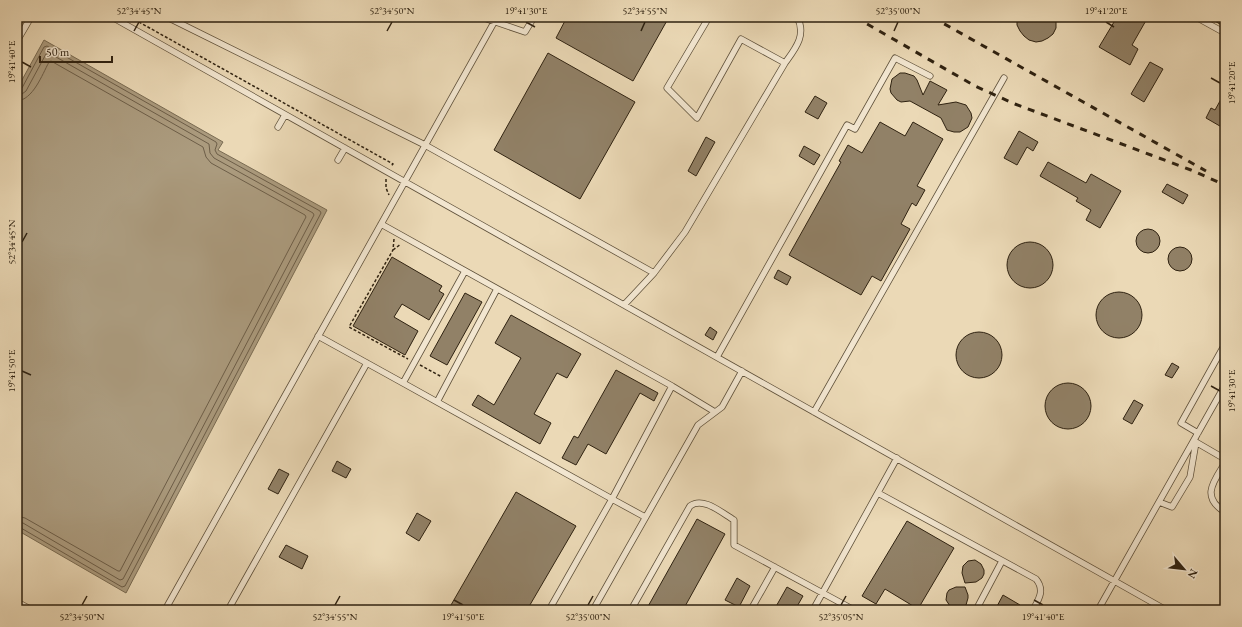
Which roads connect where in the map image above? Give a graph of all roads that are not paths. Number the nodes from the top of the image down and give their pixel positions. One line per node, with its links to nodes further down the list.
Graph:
1 (31, 17): 11 (lane)
2 (112, 17): 15 (lane)
3 (167, 17): 17 (lane)
4 (481, 17): 9 (lane)
5 (534, 17): 9 (lane)
6 (709, 17): 12 (lane)
7 (797, 17): 12 (lane)
8 (1196, 17): 10 (lane)
9 (496, 19): 17 (lane)
10 (1225, 33)
11 (17, 41)
12 (785, 63): 23 (lane)
13 (930, 76): 28 (lane)
14 (1004, 78): 36 (lane)
15 (285, 115): 16 (lane); 18 (lane)
16 (278, 127)
17 (425, 145): 20 (lane); 23 (lane)
18 (345, 148): 19 (lane); 20 (lane)
19 (338, 160)
20 (404, 182): 21 (lane); 25 (lane)
21 (381, 224): 22 (lane); 26 (lane)
22 (465, 271): 24 (lane); 31 (lane)
23 (654, 273): 25 (lane)
24 (497, 289): 33 (lane); 34 (lane)
25 (624, 305): 28 (lane)
26 (318, 336): 29 (lane); 54 (lane)
27 (1225, 344): 37 (lane)
28 (717, 357): 30 (lane)
29 (367, 363): 31 (lane); 55 (lane)
30 (742, 371): 35 (lane); 36 (lane)
31 (403, 383): 34 (lane)
32 (1225, 385): 37 (lane)
33 (672, 386): 35 (lane); 43 (lane)
34 (437, 402): 43 (lane)
35 (715, 412): 46 (lane)
36 (814, 412): 39 (lane)
37 (1198, 433): 38 (lane)
38 (1195, 442): 40 (lane); 44 (lane); 44 (lane)
39 (897, 458): 42 (lane); 49 (lane)
40 (1225, 459)
41 (1225, 463): 45 (lane)
42 (878, 493): 47 (lane); 50 (lane)
43 (612, 500): 46 (lane); 56 (lane)
44 (1159, 502): 49 (lane)
45 (1225, 512)
46 (645, 517): 57 (lane)
47 (1002, 561): 61 (lane); 62 (lane)
48 (775, 567): 50 (lane); 52 (lane); 58 (lane)
49 (1114, 581): 63 (lane); 64 (lane)
50 (822, 592): 59 (lane); 60 (lane)
51 (17, 602): 53 (lane)
52 (753, 606)
53 (32, 610)
54 (165, 610)
55 (228, 610)
56 (549, 610)
57 (593, 610)
58 (631, 610)
59 (813, 610)
60 (854, 610)
61 (976, 610)
62 (1033, 610)
63 (1098, 610)
64 (1166, 610)

